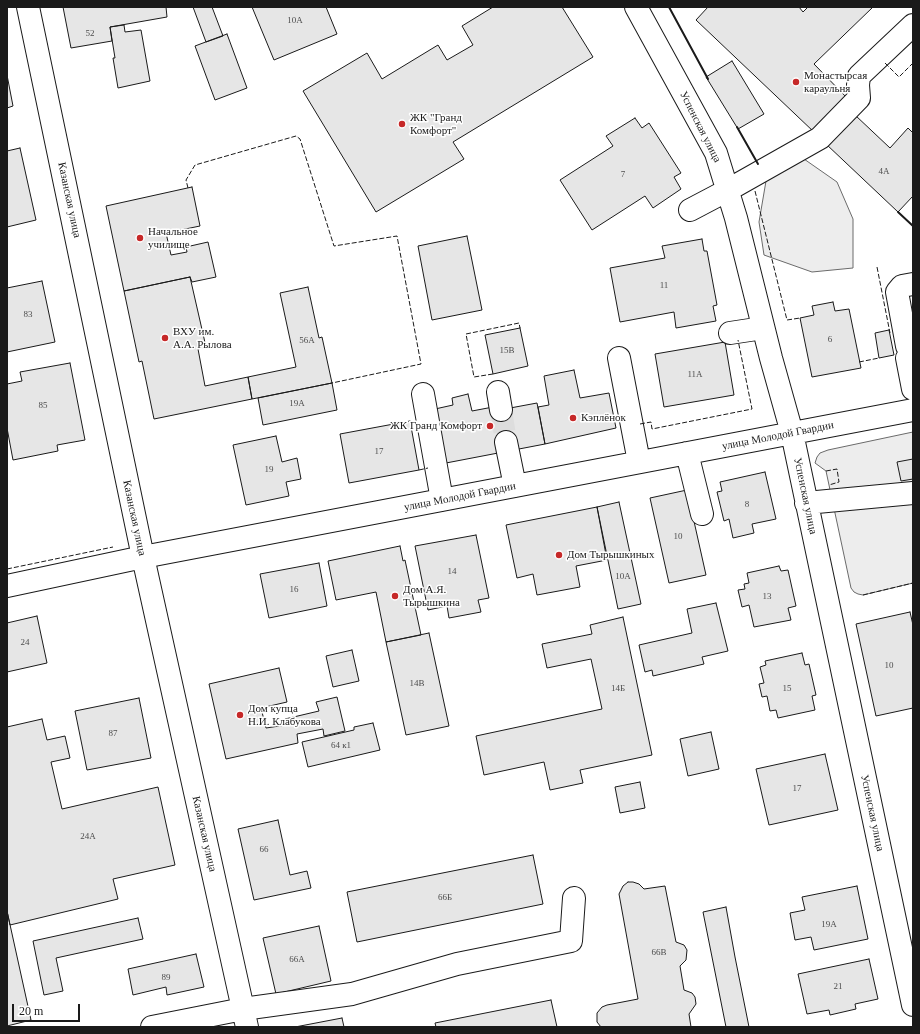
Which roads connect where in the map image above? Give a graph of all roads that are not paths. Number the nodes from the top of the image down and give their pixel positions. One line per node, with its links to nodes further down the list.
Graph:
1 (28, 7): 22 (street, Казанская улица)
2 (636, 7): 4 (street, Успенская улица)
3 (913, 26): 4 (street)
4 (728, 190): 5 (street); 7 (street, Успенская улица)
5 (690, 210)
6 (913, 284): 10 (street)
7 (763, 328): 8 (street); 13 (street, Успенская улица)
8 (730, 333)
9 (619, 358): 16 (street)
10 (913, 389)
11 (423, 394): 19 (street)
12 (913, 410): 13 (street, улица Молодой Гвардии)
13 (792, 433): 15 (street, улица Молодой Гвардии); 20 (street, Успенская улица)
14 (506, 442): 17 (street)
15 (687, 453): 16 (street, улица Молодой Гвардии); 21 (street)
16 (639, 462): 17 (street, улица Молодой Гвардии)
17 (515, 486): 19 (street, улица Молодой Гвардии)
18 (913, 494): 20 (street)
19 (442, 500): 22 (street, улица Молодой Гвардии)
20 (806, 503): 25 (street, Успенская улица)
21 (702, 514)
22 (143, 557): 23 (street, улица Молодой Гвардии); 26 (street, Казанская улица)
23 (7, 586)
24 (574, 898): 26 (street)
25 (913, 1005)
26 (245, 1018): 27 (street)
27 (152, 1027)

